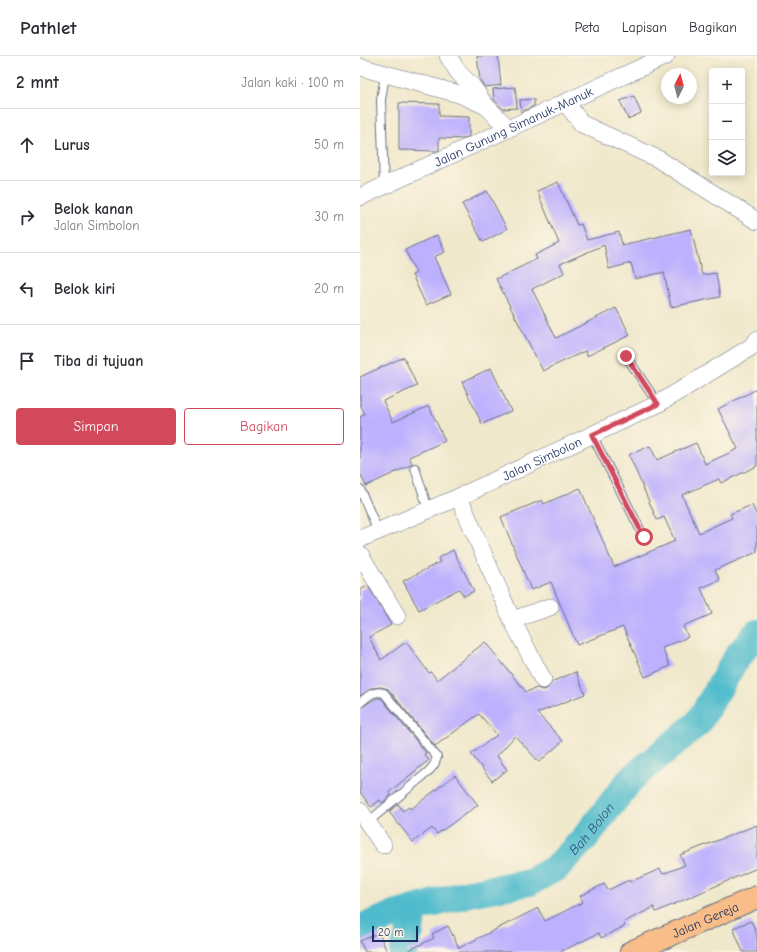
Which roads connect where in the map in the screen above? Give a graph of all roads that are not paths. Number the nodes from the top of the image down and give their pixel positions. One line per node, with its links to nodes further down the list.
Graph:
1 (448, 56): 6 (street)
2 (666, 56): 5 (street, Jalan Gunung Simanuk-Manuk)
3 (360, 67): 4 (street)
4 (385, 75): 6 (street); 8 (lane)
5 (566, 103): 7 (street, Jalan Gunung Simanuk-Manuk); 10 (street)
6 (486, 106): 7 (street)
7 (508, 128): 8 (street, Jalan Gunung Simanuk-Manuk)
8 (384, 186): 9 (street, Jalan Gunung Simanuk-Manuk)
9 (360, 197)
10 (757, 221)
11 (757, 340): 13 (street, Jalan Simbolon)
12 (626, 356): 13 (lane)
13 (658, 404): 14 (street, Jalan Simbolon)
14 (592, 435): 17 (street, Jalan Simbolon); 20 (lane)
15 (415, 468): 18 (lane)
16 (360, 489): 19 (lane)
17 (459, 497): 18 (street, Jalan Simbolon); 25 (street)
18 (428, 508): 19 (street, Jalan Simbolon)
19 (378, 531): 21 (street, Jalan Simbolon)
20 (644, 537)
21 (360, 539)
22 (360, 554): 24 (street)
23 (550, 607): 25 (street)
24 (397, 616)
25 (512, 620): 26 (street)
26 (543, 680)
27 (360, 703): 28 (lane)
28 (364, 817): 29 (street)
29 (383, 845)
30 (757, 897): 31 (main road, Jalan Gereja)
31 (631, 952)

